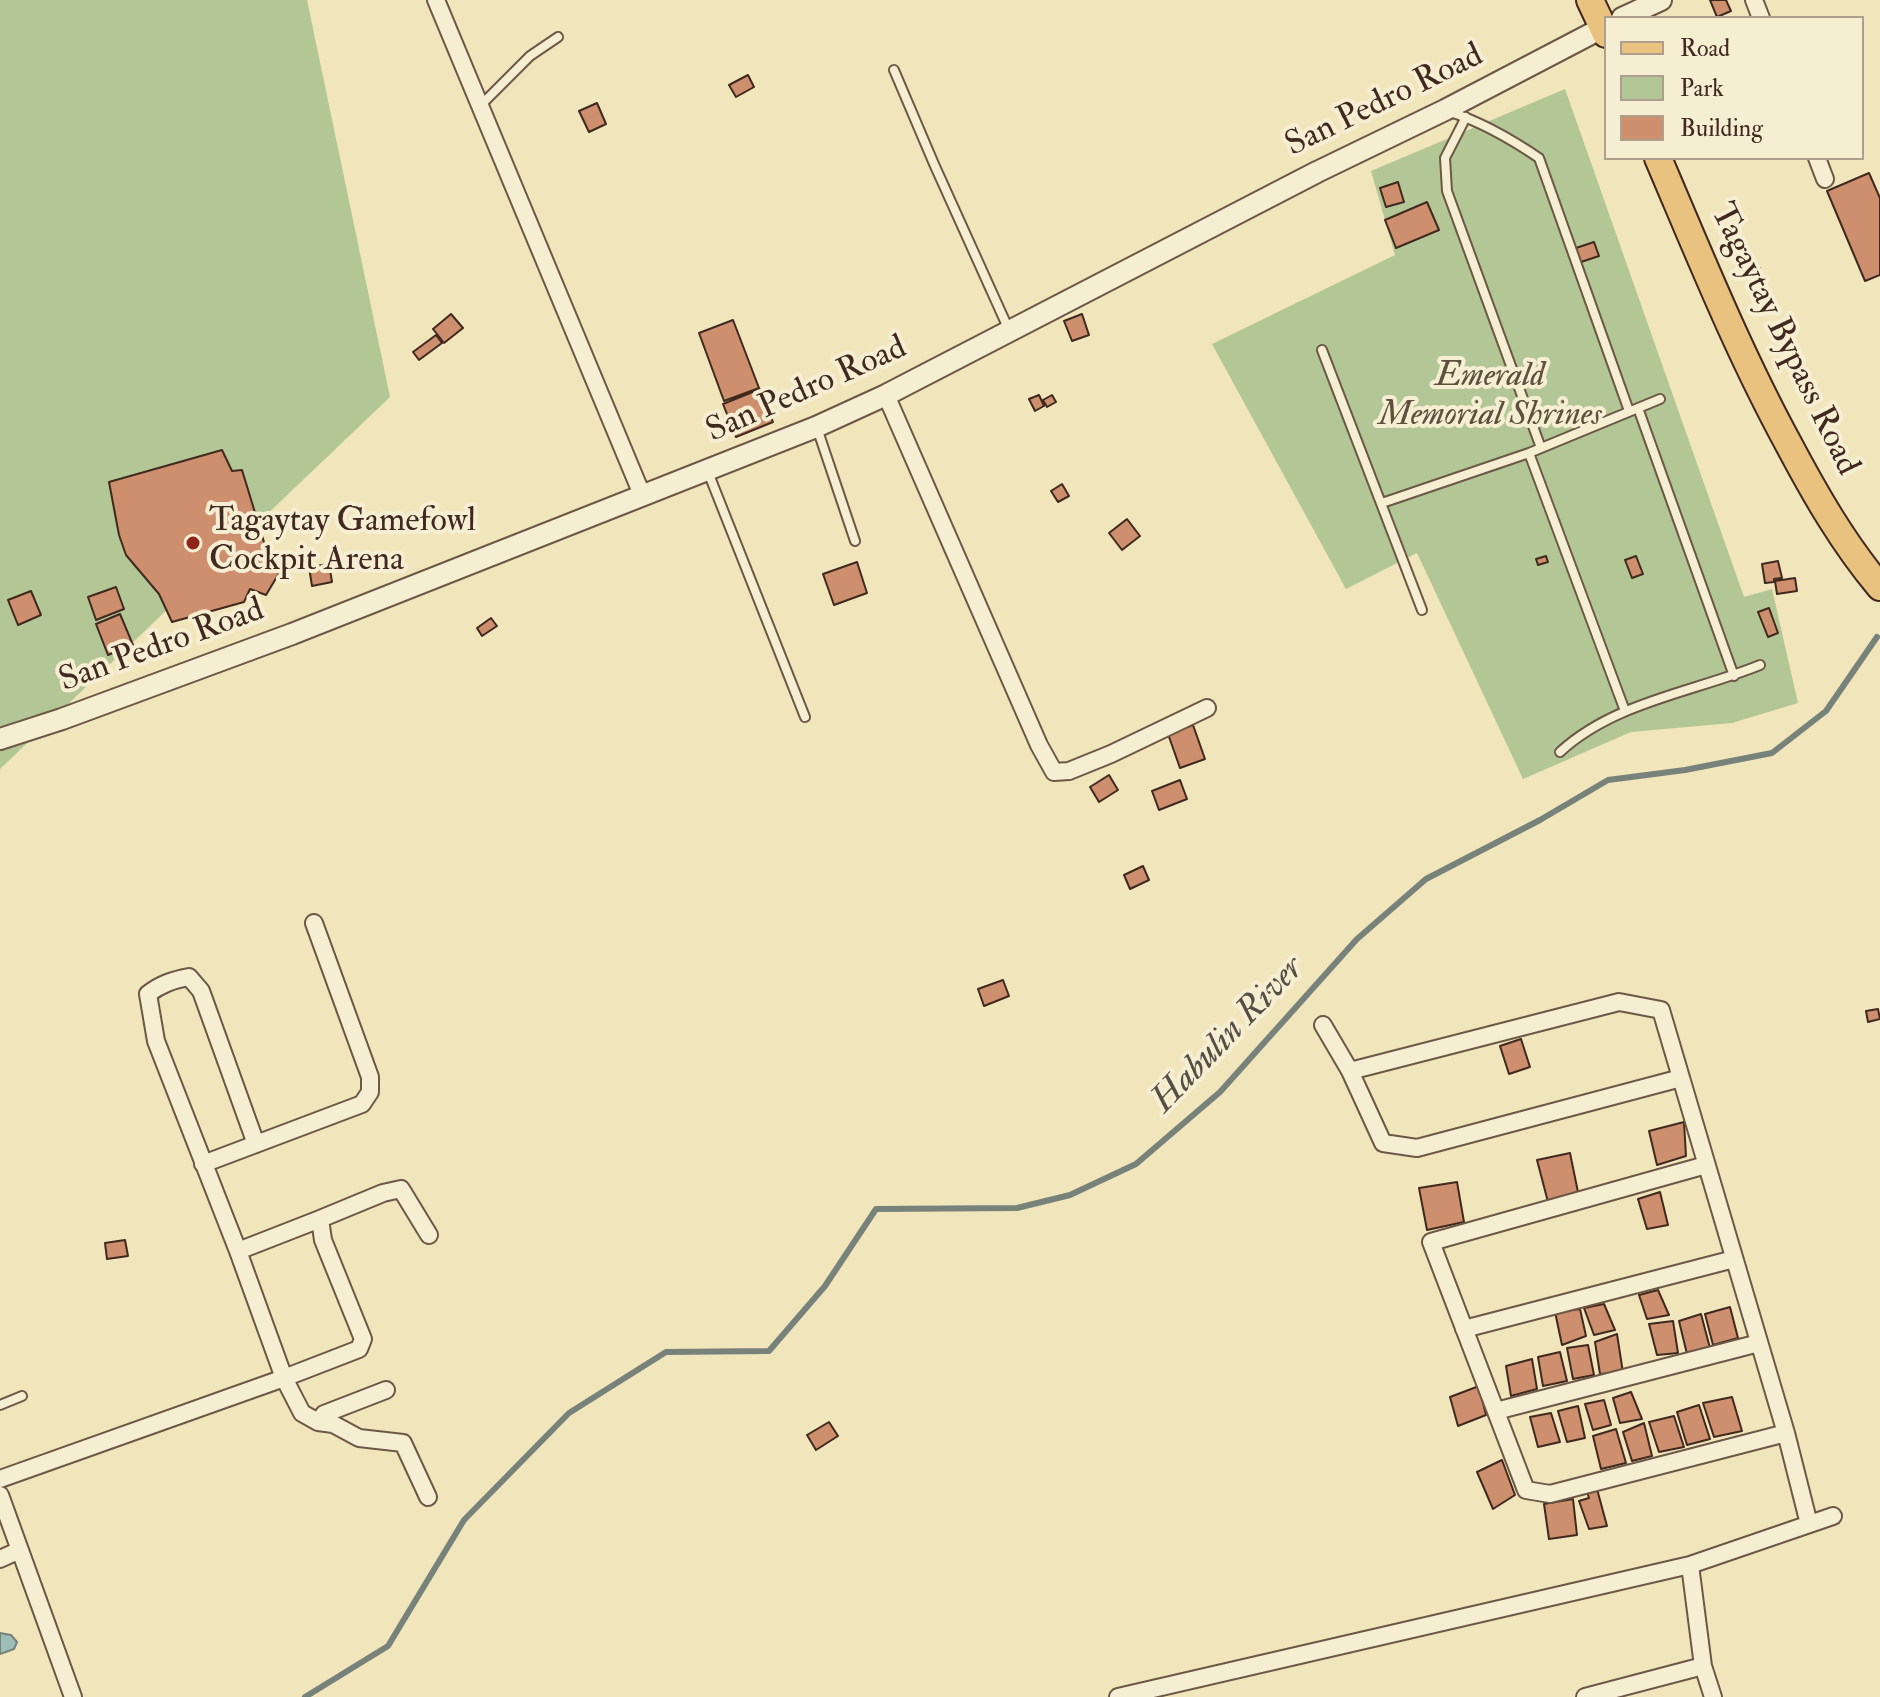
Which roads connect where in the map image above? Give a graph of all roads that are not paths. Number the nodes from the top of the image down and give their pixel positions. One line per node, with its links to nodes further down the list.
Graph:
1 (436, 0): 9 (street)
2 (1590, 0): 5 (main road)
3 (1661, 0): 4 (street, San Pedro Road)
4 (1629, 16)
5 (1604, 19)
6 (1604, 29): 10 (street, San Pedro Road)
7 (558, 37): 9 (lane)
8 (894, 70): 15 (lane)
9 (481, 105): 24 (street)
10 (1445, 110): 11 (lane); 15 (street, San Pedro Road)
11 (1466, 117): 19 (lane); 21 (lane)
12 (1659, 160): 27 (main road, Tagaytay Bypass Road)
13 (1818, 160): 14 (street)
14 (1825, 179)
15 (1009, 331): 17 (street, San Pedro Road)
16 (1322, 350): 25 (lane)
17 (886, 395): 20 (street, San Pedro Road); 31 (street)
18 (1660, 399): 19 (lane)
19 (1633, 409): 21 (lane); 30 (lane)
20 (816, 427): 23 (street, San Pedro Road); 26 (lane)
21 (1541, 448): 22 (lane)
22 (1529, 453): 25 (lane); 32 (lane)
23 (707, 471): 24 (street, San Pedro Road); 33 (lane)
24 (643, 497): 34 (street, San Pedro Road)
25 (1382, 503): 28 (lane)
26 (855, 541)
27 (1880, 587)
28 (1422, 610)
29 (1760, 665): 30 (lane)
30 (1734, 676): 32 (lane)
31 (1207, 708)
32 (1625, 711): 35 (lane)
33 (805, 717)
34 (2, 733)
35 (1560, 752)
36 (314, 923): 40 (street)
37 (1323, 1025): 38 (street)
38 (1350, 1071): 39 (street); 39 (street)
39 (1681, 1078): 42 (street)
40 (256, 1144): 41 (street); 41 (street)
41 (203, 1164): 45 (street)
42 (1706, 1165): 46 (street); 47 (street)
43 (320, 1219): 44 (street); 45 (street); 49 (street)
44 (429, 1235)
45 (238, 1251): 49 (street)
46 (1734, 1259): 47 (street); 48 (street)
47 (1464, 1329): 53 (street)
48 (1759, 1343): 53 (street); 55 (street)
49 (284, 1378): 54 (street); 56 (street)
50 (386, 1390): 54 (street)
51 (22, 1396): 52 (lane)
52 (0, 1405)
53 (1496, 1411): 55 (street)
54 (318, 1422): 58 (street)
55 (1786, 1433): 60 (street)
56 (0, 1479)
57 (0, 1495): 61 (street)
58 (428, 1497)
59 (1833, 1516): 60 (street)
60 (1809, 1524): 63 (street)
61 (20, 1550): 62 (street); 65 (street)
62 (0, 1559)
63 (1690, 1565): 64 (street); 66 (street)
64 (1703, 1666): 67 (street); 68 (street)
65 (73, 1697)
66 (1118, 1697)
67 (1585, 1697)
68 (1713, 1697)

